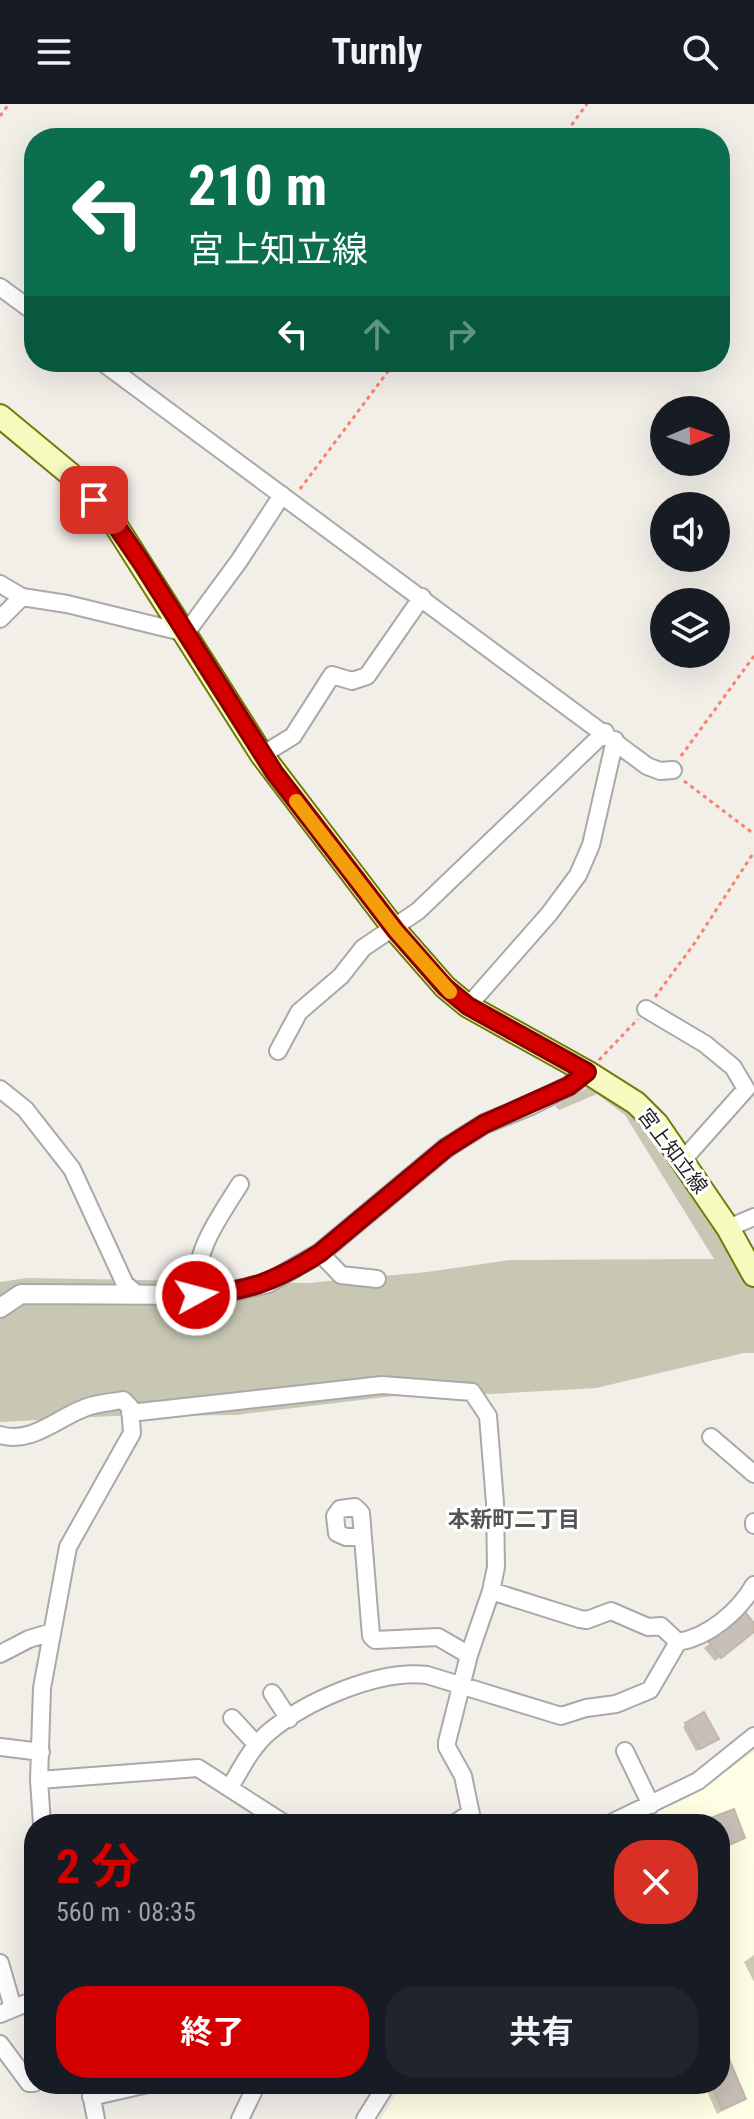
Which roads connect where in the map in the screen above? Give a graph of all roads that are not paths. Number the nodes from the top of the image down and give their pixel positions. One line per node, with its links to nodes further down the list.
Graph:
1 (0, 287): 2 (street)
2 (24, 305)
3 (116, 372): 5 (street)
4 (0, 416): 10 (main road, 宮上知立線)
5 (286, 498): 8 (street); 10 (street)
6 (0, 584): 7 (street)
7 (22, 597): 9 (street); 10 (street)
8 (422, 597): 11 (street); 12 (street)
9 (0, 619)
10 (186, 633): 12 (main road, 宮上知立線)
11 (610, 736): 13 (street); 14 (street); 15 (street)
12 (262, 755): 14 (main road, 宮上知立線)
13 (673, 770)
14 (395, 927): 15 (main road, 宮上知立線); 17 (street)
15 (468, 1006): 18 (main road, 宮上知立線)
16 (646, 1009): 20 (street)
17 (278, 1051)
18 (587, 1072): 21 (main road, 宮上知立線); 25 (street)
19 (0, 1089): 28 (street)
20 (750, 1093): 21 (street)
21 (682, 1161): 24 (main road, 宮上知立線)
22 (240, 1184): 29 (street)
23 (754, 1217): 24 (street)
24 (728, 1228): 26 (main road, 宮上知立線)
25 (320, 1253): 27 (street); 29 (street)
26 (754, 1275)
27 (377, 1279)
28 (138, 1295): 29 (street); 30 (street)
29 (196, 1295)
30 (0, 1308)
31 (130, 1413): 32 (street); 37 (street); 38 (street)
32 (0, 1435)
33 (711, 1437): 34 (street)
34 (754, 1474)
35 (363, 1537): 41 (street)
36 (754, 1585): 39 (street)
37 (491, 1591): 39 (street); 41 (street)
38 (52, 1632): 40 (street); 50 (street)
39 (678, 1642): 42 (street)
40 (0, 1654)
41 (469, 1655): 42 (street)
42 (461, 1687): 45 (street); 56 (street)
43 (272, 1693): 45 (street)
44 (232, 1718): 47 (street)
45 (289, 1719): 47 (street)
46 (754, 1736): 53 (street)
47 (257, 1745): 52 (street)
48 (0, 1747): 50 (street)
49 (625, 1751): 53 (street)
50 (41, 1752): 51 (street)
51 (39, 1780): 52 (street); 54 (street)
52 (230, 1787): 55 (street)
53 (651, 1805): 57 (street)
54 (41, 1814)
55 (270, 1814)
56 (471, 1814)
57 (631, 1814)
58 (0, 1963): 59 (street)
59 (6, 2011)
60 (0, 2044): 61 (street)
61 (24, 2076)
62 (91, 2094): 65 (street)
63 (252, 2094): 66 (street)
64 (381, 2094): 67 (street)
65 (96, 2119)
66 (240, 2119)
67 (365, 2119)

